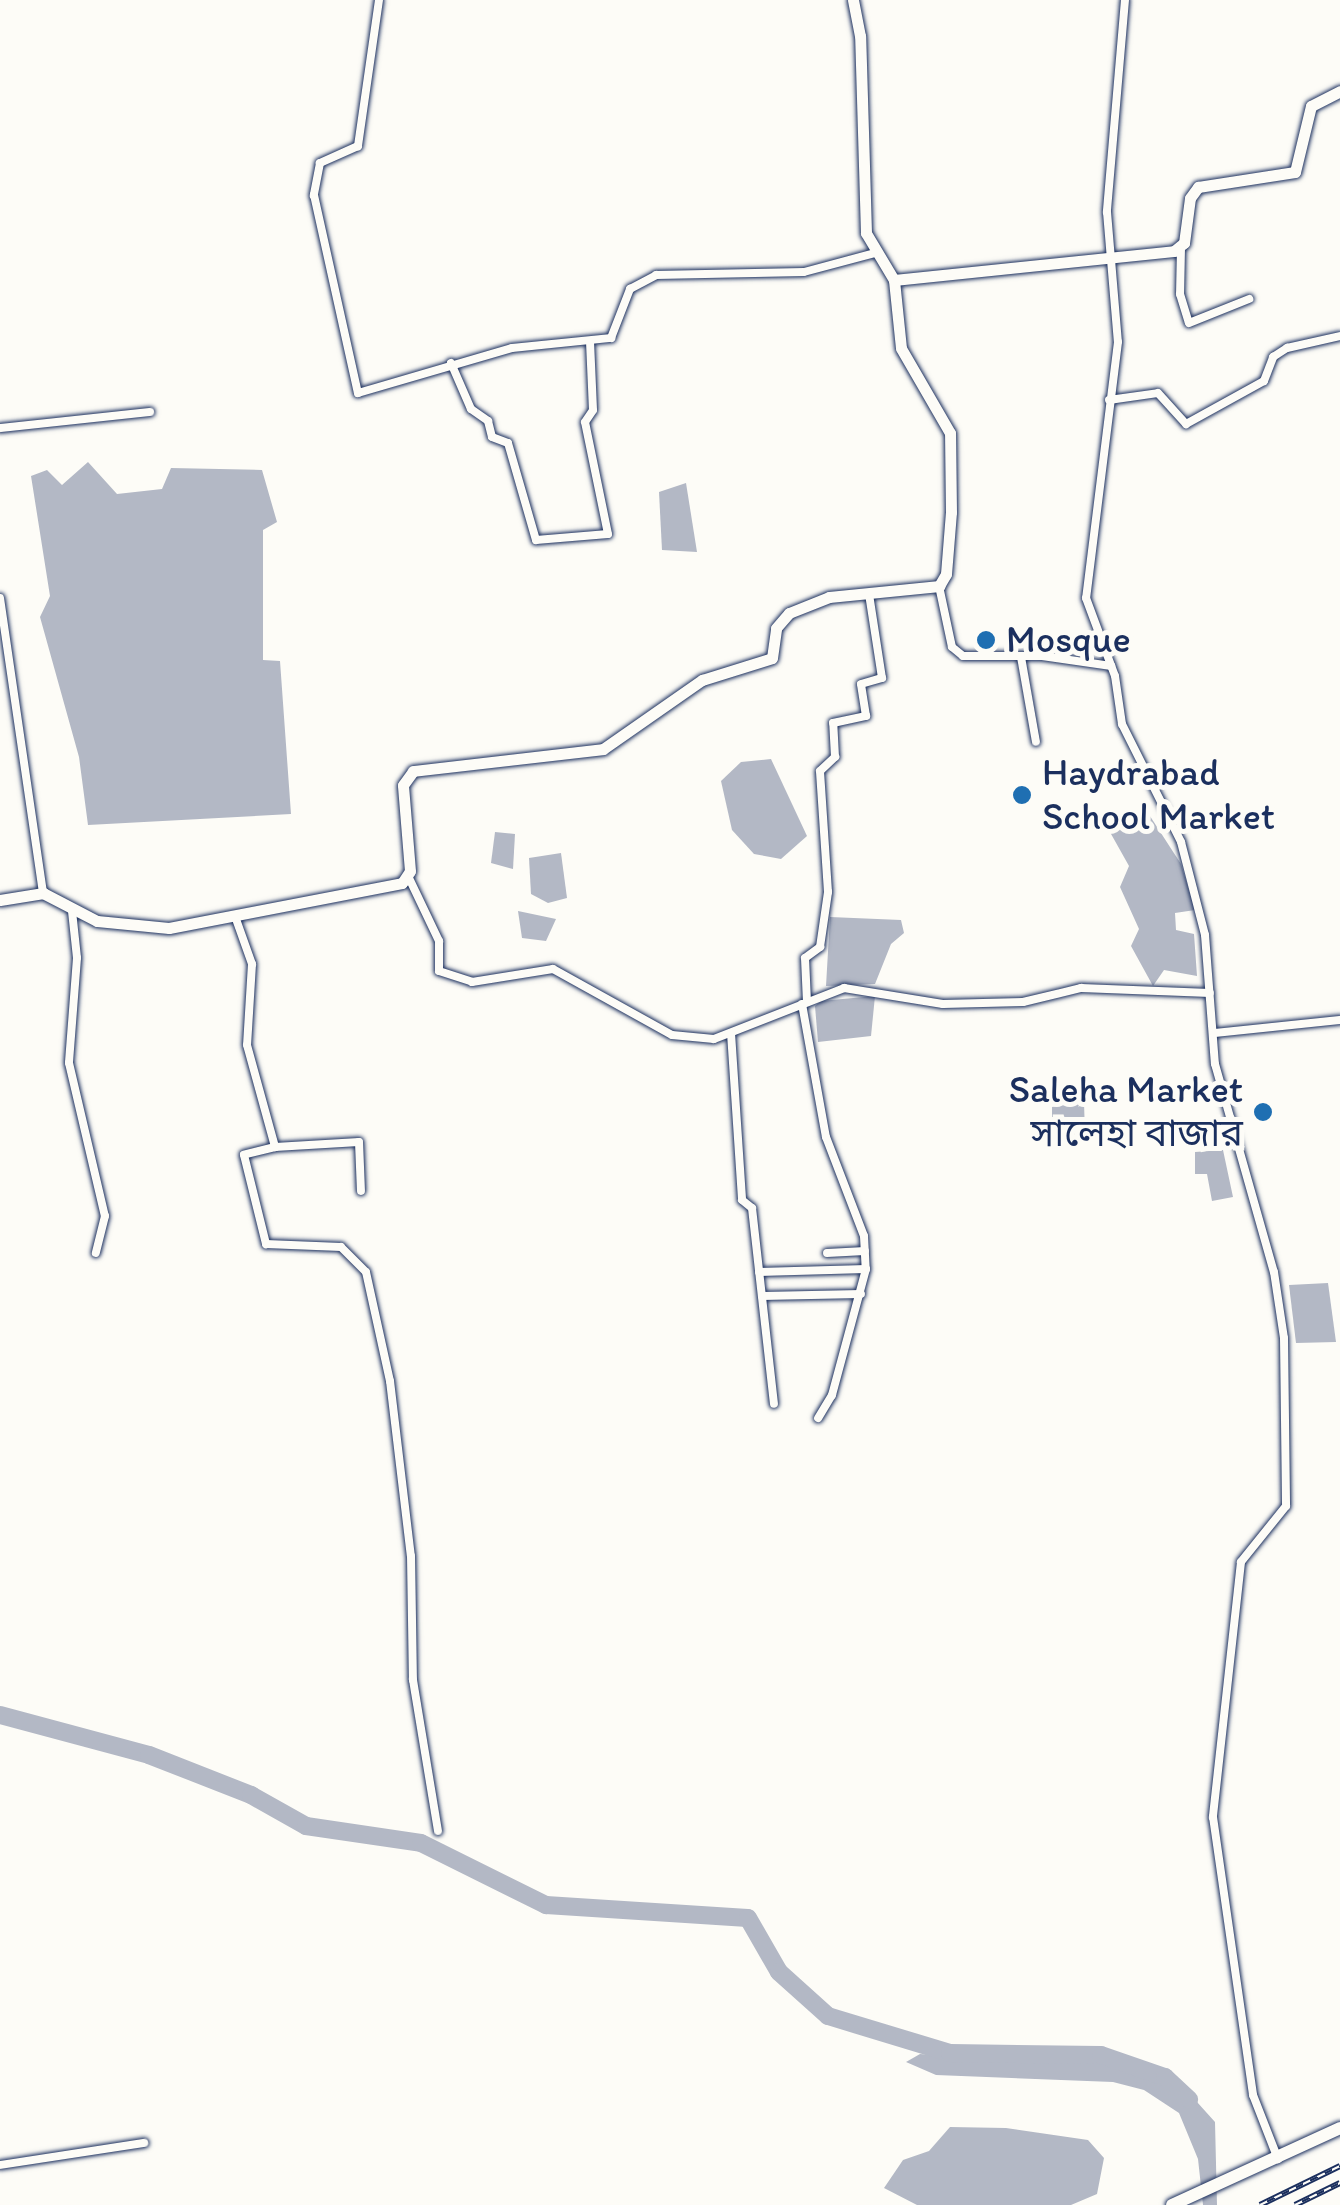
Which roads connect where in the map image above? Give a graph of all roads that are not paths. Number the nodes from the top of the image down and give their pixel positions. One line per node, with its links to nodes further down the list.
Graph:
1 (379, 0): 12 (street)
2 (853, 0): 6 (street)
3 (1125, 0): 7 (street)
4 (1340, 92): 5 (street)
5 (1181, 248): 7 (street); 9 (street)
6 (875, 253): 8 (street); 11 (street)
7 (1106, 256): 8 (street); 13 (street)
8 (894, 280): 16 (street)
9 (1249, 299)
10 (1340, 336): 13 (street)
11 (590, 342): 12 (street); 12 (street)
12 (450, 363)
13 (1109, 400): 20 (street)
14 (150, 412): 15 (street)
15 (0, 428)
16 (940, 586): 17 (street); 19 (street)
17 (870, 594): 22 (street); 28 (street)
18 (0, 598): 23 (street)
19 (1020, 657): 20 (street); 21 (street)
20 (1111, 666): 27 (street)
21 (1036, 742)
22 (409, 878): 26 (street); 30 (street)
23 (44, 894): 24 (street); 25 (street)
24 (0, 900)
25 (72, 910): 26 (street); 36 (street)
26 (236, 919): 32 (street)
27 (1210, 993): 28 (street); 31 (street)
28 (804, 1003): 30 (street); 34 (street)
29 (1340, 1020): 31 (street)
30 (732, 1032): 38 (street)
31 (1214, 1033): 46 (street)
32 (275, 1147): 33 (street); 43 (street)
33 (361, 1191)
34 (865, 1251): 35 (street); 37 (street)
35 (826, 1252)
36 (96, 1253)
37 (866, 1269): 38 (street); 39 (street)
38 (759, 1272): 40 (street)
39 (860, 1294): 40 (street); 42 (street)
40 (762, 1296): 41 (street)
41 (774, 1404)
42 (818, 1418)
43 (438, 1830)
44 (1340, 2128): 46 (main road)
45 (144, 2143): 47 (street)
46 (1278, 2159): 48 (main road)
47 (0, 2165)
48 (1174, 2204)

